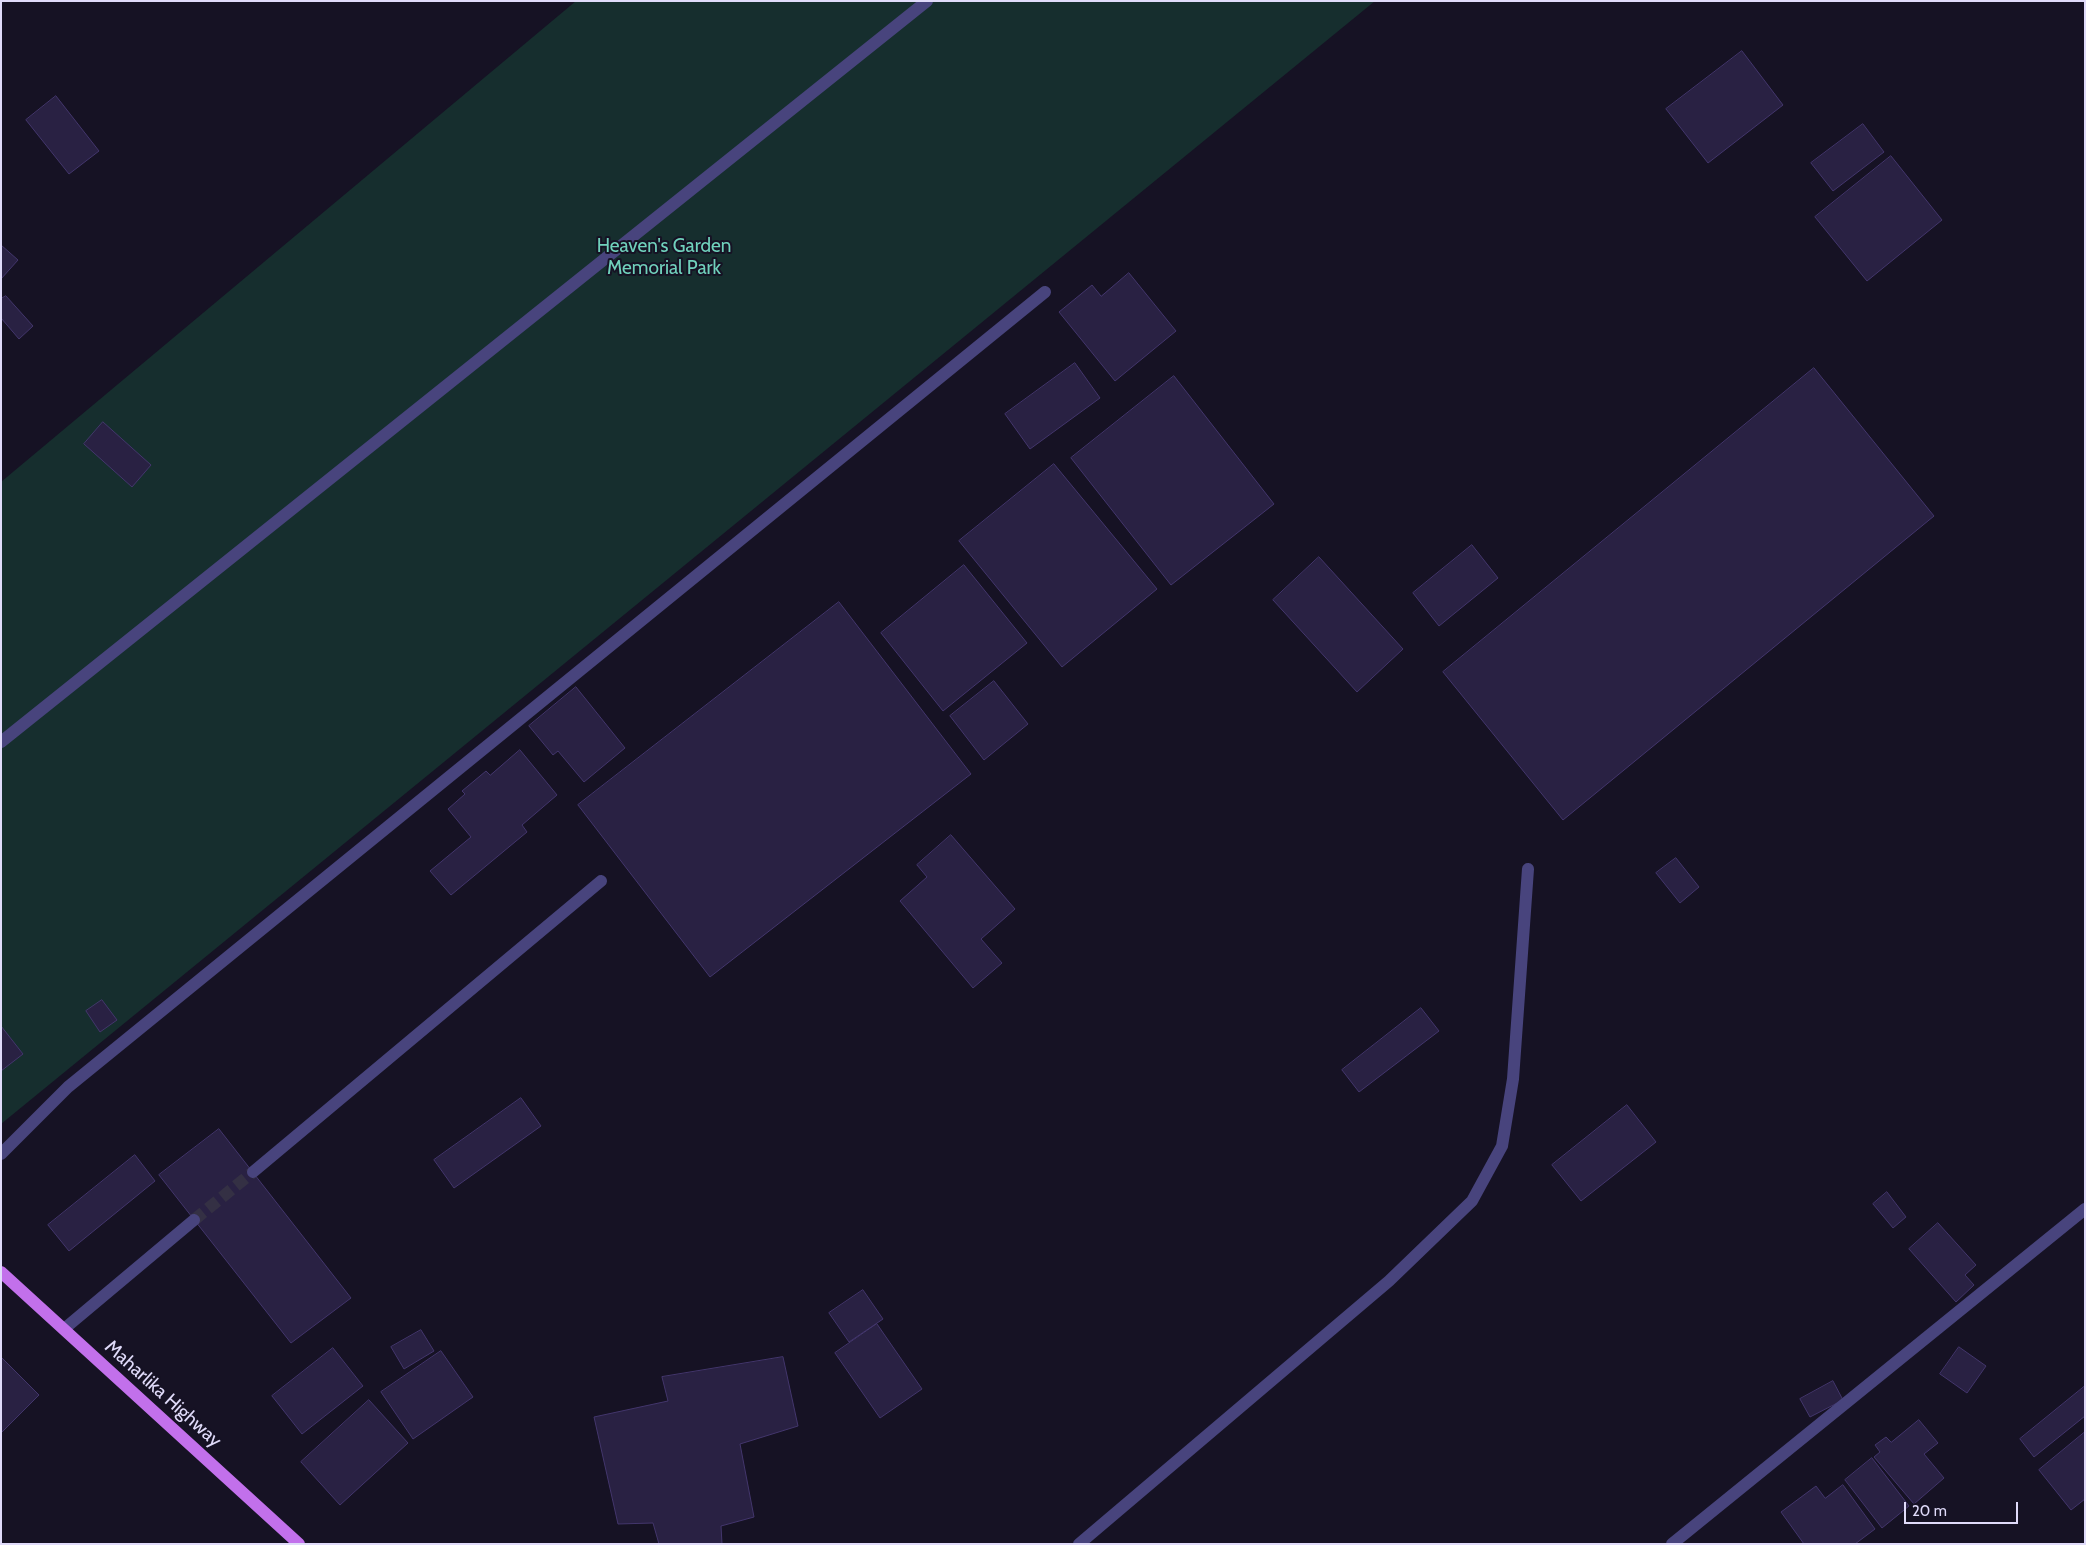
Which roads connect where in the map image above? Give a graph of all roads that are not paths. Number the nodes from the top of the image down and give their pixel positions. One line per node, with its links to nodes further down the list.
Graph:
1 (927, 1): 3 (street)
2 (1045, 292): 6 (street)
3 (1, 742)
4 (1528, 869): 13 (street)
5 (601, 881): 7 (street)
6 (1, 1154)
7 (253, 1172)
8 (2085, 1209): 14 (street)
9 (194, 1220): 11 (street)
10 (1, 1272): 11 (main road, Maharlika Highway)
11 (64, 1329): 12 (main road, Maharlika Highway)
12 (299, 1544)
13 (1079, 1544)
14 (1672, 1544)

